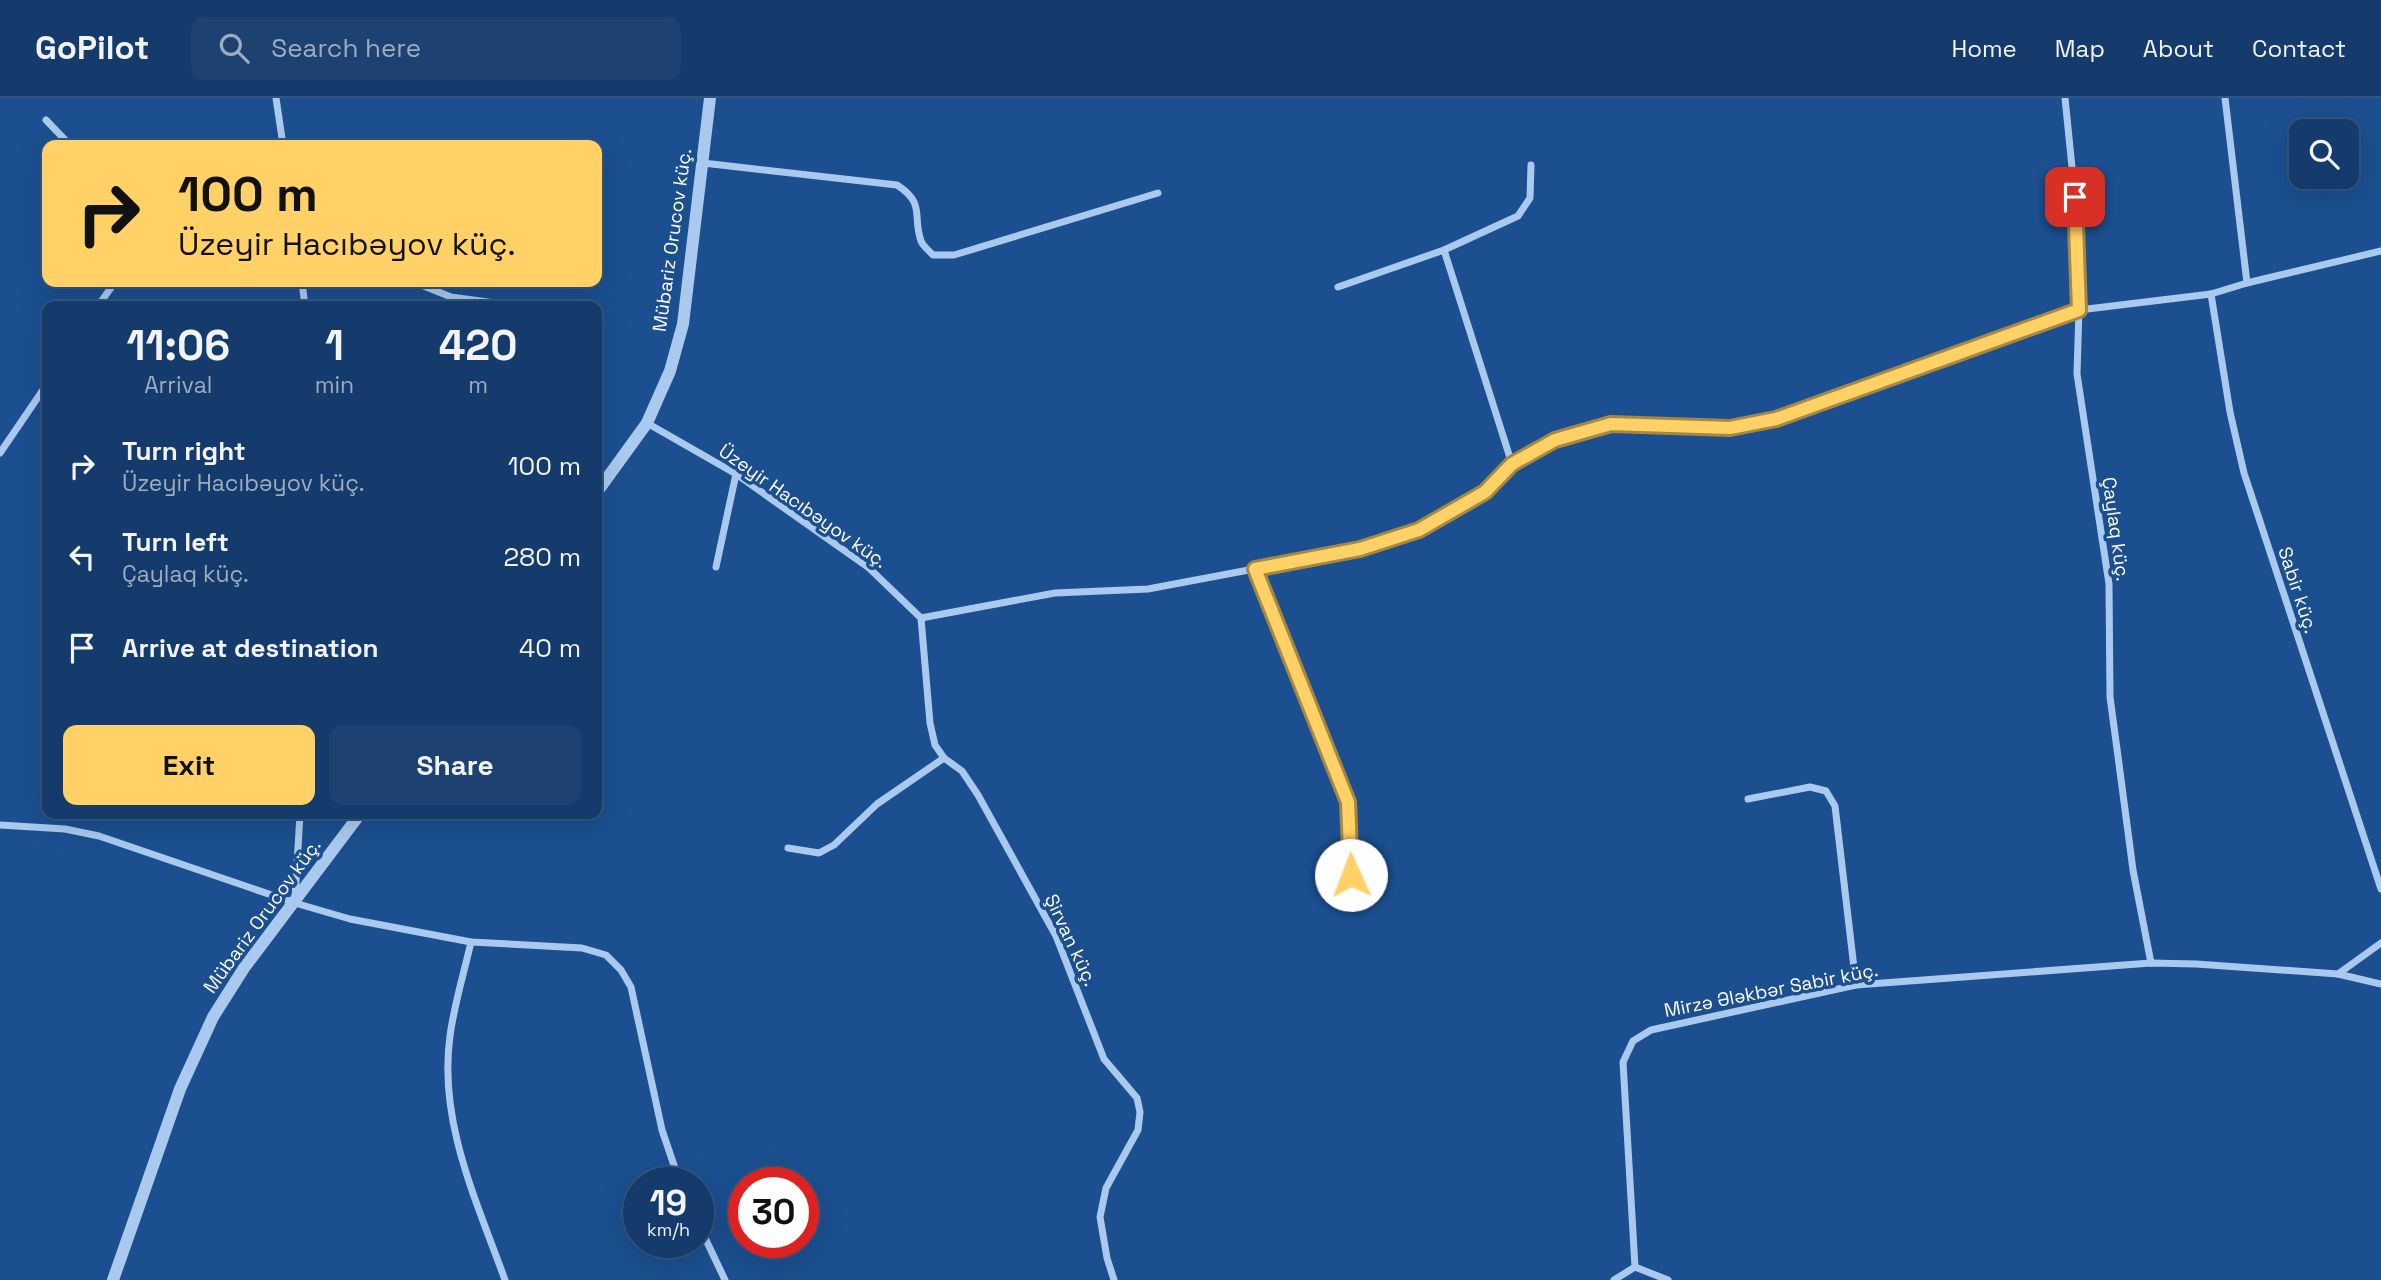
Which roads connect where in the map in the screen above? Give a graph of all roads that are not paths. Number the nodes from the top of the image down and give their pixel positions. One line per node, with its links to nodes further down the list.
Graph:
1 (276, 98): 7 (street)
2 (710, 98): 8 (street, Mübariz Orucov küç.)
3 (2065, 98): 18 (street, Çaylaq küç.)
4 (2225, 98): 13 (street)
5 (47, 120): 6 (street)
6 (65, 140)
7 (283, 140)
8 (703, 163): 10 (street); 20 (street, Mübariz Orucov küç.)
9 (1531, 165): 11 (street)
10 (1158, 193)
11 (1444, 250): 15 (street); 22 (street)
12 (2381, 251): 13 (street)
13 (2248, 283): 16 (street)
14 (426, 287): 17 (street)
15 (1338, 287)
16 (2211, 294): 18 (street); 35 (street, Sabir küç.)
17 (480, 301)
18 (2079, 310): 22 (street); 39 (street, Çaylaq küç.)
19 (42, 391): 21 (street)
20 (648, 423): 23 (street, Üzeyir Hacıbəyov küç.); 24 (street, Mübariz Orucov küç.)
21 (0, 453)
22 (1512, 464): 26 (street)
23 (736, 474): 25 (street); 27 (street, Üzeyir Hacıbəyov küç.)
24 (602, 485)
25 (716, 567)
26 (1255, 569): 27 (street); 34 (street)
27 (921, 618): 28 (street, Şirvan küç.)
28 (944, 758): 33 (street); 49 (street, Şirvan küç.)
29 (1748, 799): 42 (street)
30 (300, 819): 36 (street)
31 (356, 819): 36 (street, Mübariz Orucov küç.)
32 (0, 825): 36 (street)
33 (788, 848)
34 (1351, 875)
35 (2381, 889)
36 (295, 903): 37 (street); 46 (street, Mübariz Orucov küç.)
37 (471, 942): 43 (street); 47 (street)
38 (2381, 943): 40 (street)
39 (2151, 963): 40 (street, Mirzə Ələkbər Sabir küç.); 42 (street, Mirzə Ələkbər Sabir küç.)
40 (2338, 974): 41 (street, Mirzə Ələkbər Sabir küç.)
41 (2381, 984)
42 (1856, 985): 45 (street, Mirzə Ələkbər Sabir küç.)
43 (675, 1167)
44 (714, 1257): 48 (street)
45 (1635, 1267): 50 (street); 51 (street)
46 (113, 1280)
47 (505, 1280)
48 (725, 1280)
49 (1114, 1280)
50 (1614, 1280)
51 (1668, 1280)

